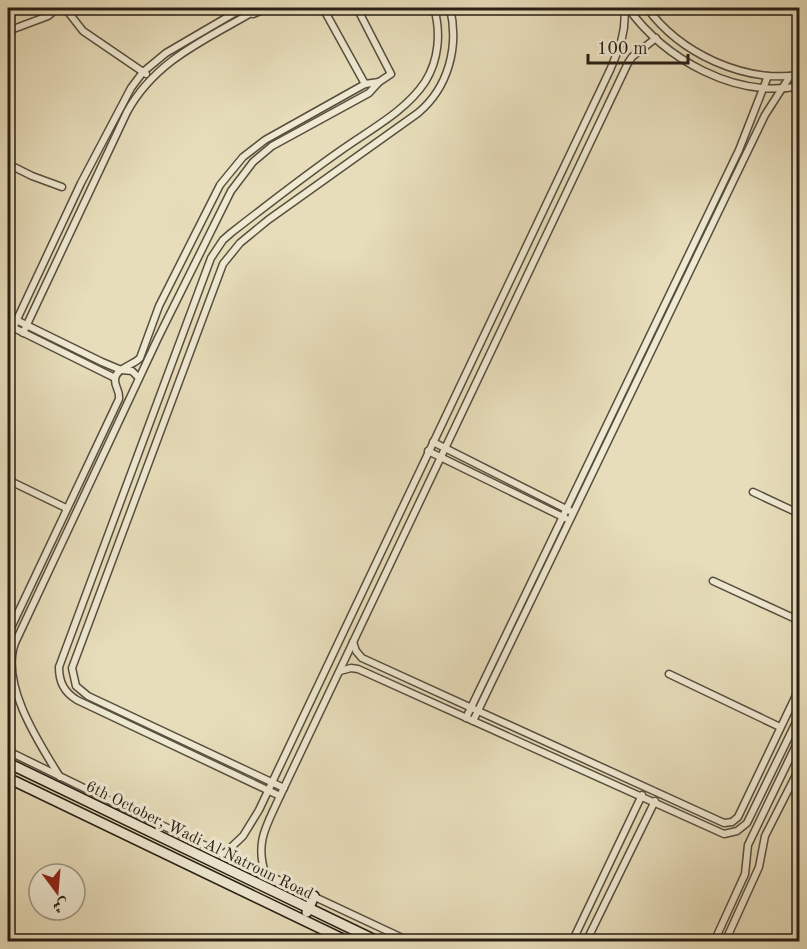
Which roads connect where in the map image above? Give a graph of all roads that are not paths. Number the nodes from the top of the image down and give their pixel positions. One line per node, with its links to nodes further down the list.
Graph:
1 (58, 8): 12 (street)
2 (65, 8): 18 (street)
3 (244, 8): 11 (street); 18 (street)
4 (263, 8): 11 (street)
5 (322, 8): 24 (street)
6 (357, 8): 23 (street)
7 (434, 8): 42 (street)
8 (450, 8): 43 (street)
9 (626, 8): 13 (street); 14 (street)
10 (647, 8): 15 (street)
11 (251, 13): 22 (street)
12 (8, 31)
13 (656, 38): 16 (street); 17 (street)
14 (618, 52): 16 (street); 48 (street)
15 (704, 56): 17 (street); 20 (street)
16 (632, 57): 50 (street)
17 (697, 67): 26 (street)
18 (143, 72): 22 (street); 32 (street)
19 (800, 75): 21 (street)
20 (768, 76): 21 (street); 26 (street)
21 (790, 76): 27 (street)
22 (152, 78): 33 (street)
23 (379, 82): 24 (street); 29 (street)
24 (365, 84): 28 (street)
25 (800, 86): 27 (street)
26 (764, 88): 27 (street); 57 (street)
27 (784, 89): 57 (street)
28 (326, 104): 29 (street); 39 (street)
29 (330, 113): 40 (street)
30 (8, 164): 31 (street)
31 (62, 187)
32 (72, 201): 33 (street); 35 (street)
33 (83, 205): 36 (street)
34 (8, 316): 35 (street)
35 (16, 321): 36 (street); 37 (street)
36 (26, 325): 38 (street); 41 (street)
37 (10, 326): 38 (street)
38 (23, 333): 44 (street)
39 (150, 335): 40 (street); 45 (street)
40 (158, 338): 47 (street)
41 (102, 362): 44 (street); 45 (street)
42 (171, 363): 43 (street); 91 (street)
43 (183, 368): 88 (street)
44 (99, 370): 46 (street)
45 (121, 370): 46 (street); 47 (street)
46 (114, 378): 49 (street)
47 (139, 378): 51 (street)
48 (433, 442): 50 (street); 52 (street)
49 (96, 446): 51 (street); 56 (street)
50 (445, 448): 53 (street); 57 (street)
51 (105, 450): 61 (street)
52 (428, 451): 53 (street); 88 (street)
53 (441, 458): 59 (street); 70 (street)
54 (8, 480): 56 (street)
55 (753, 492): 58 (street)
56 (66, 508): 60 (street)
57 (570, 511): 59 (street)
58 (800, 514)
59 (566, 519): 77 (street)
60 (35, 575): 61 (street); 63 (street)
61 (45, 579): 64 (street)
62 (713, 581): 66 (street)
63 (29, 588): 64 (street); 65 (street)
64 (39, 592): 67 (street)
65 (14, 620): 67 (street); 68 (street)
66 (800, 621)
67 (24, 625): 71 (street)
68 (8, 634)
69 (8, 641): 71 (street)
70 (353, 642): 72 (street); 77 (street)
71 (15, 643): 76 (street)
72 (340, 671): 79 (street); 89 (street)
73 (669, 674): 81 (street)
74 (8, 683): 76 (street)
75 (800, 687): 81 (street)
76 (17, 690): 86 (street)
77 (474, 710): 79 (street); 80 (street); 90 (street)
78 (800, 714): 95 (street)
79 (466, 718): 80 (street)
80 (473, 721): 94 (street)
81 (780, 727): 92 (street)
82 (799, 740): 110 (street)
83 (8, 751): 86 (street)
84 (8, 764): 103 (street, 6th October, Wadi Al Natroun Road)
85 (800, 767): 111 (street)
86 (60, 777): 98 (street)
87 (8, 778): 104 (street, 6th October, Wadi Al Natroun Road)
88 (272, 783): 89 (street); 91 (street)
89 (284, 788): 93 (street)
90 (645, 789): 92 (street); 94 (street)
91 (268, 791): 93 (street); 96 (street)
92 (658, 795): 95 (street)
93 (280, 796): 97 (street)
94 (641, 797): 95 (street); 99 (street)
95 (654, 803): 101 (street)
96 (259, 810): 97 (street); 98 (street)
97 (272, 815): 100 (street)
98 (224, 854): 100 (street)
99 (607, 867): 101 (street); 108 (street)
100 (265, 873): 102 (street)
101 (620, 873): 109 (street)
102 (314, 896): 103 (street); 107 (street)
103 (308, 908): 104 (street); 106 (street, 6th October, Wadi Al Natroun Road)
104 (303, 920): 105 (street, 6th October, Wadi Al Natroun Road)
105 (349, 942)
106 (379, 942)
107 (411, 942)
108 (572, 942)
109 (586, 942)
110 (714, 942)
111 (725, 942)

